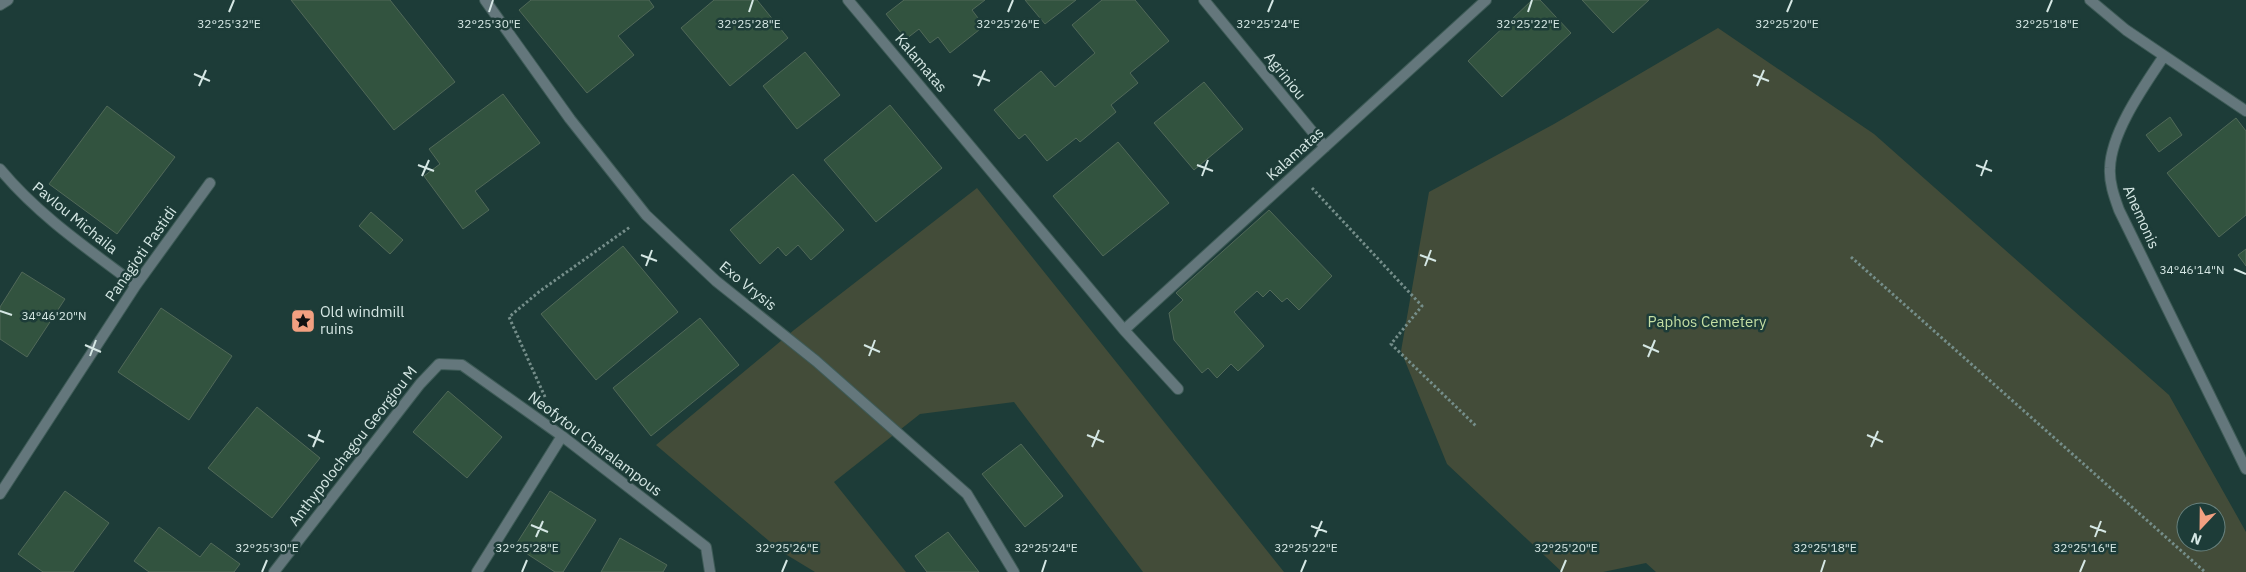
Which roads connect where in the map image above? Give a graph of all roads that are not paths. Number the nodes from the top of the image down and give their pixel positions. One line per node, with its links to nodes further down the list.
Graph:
1 (8, 0): 7 (street)
2 (485, 0): 23 (street, Exo Vrysis)
3 (848, 0): 14 (street, Kalamatas)
4 (1204, 0): 10 (street, Agriniou)
5 (1486, 0): 10 (street, Kalamatas)
6 (2090, 0): 8 (street)
7 (0, 5)
8 (2164, 56): 9 (street); 18 (street, Anemonis)
9 (2246, 111)
10 (1325, 147): 14 (street, Kalamatas)
11 (0, 169): 13 (street, Pavlou Michaila)
12 (210, 182): 13 (street, Panagioti Pastidi)
13 (136, 285): 19 (street, Panagioti Pastidi)
14 (1124, 330): 16 (street, Kalamatas)
15 (439, 364): 17 (street, Neofytou Charalampous); 20 (street, Anthypolochagou Georgiou M)
16 (1178, 389)
17 (562, 436): 21 (street); 22 (street, Neofytou Charalampous)
18 (2246, 469)
19 (0, 494)
20 (274, 572)
21 (477, 572)
22 (710, 572)
23 (1014, 572)

